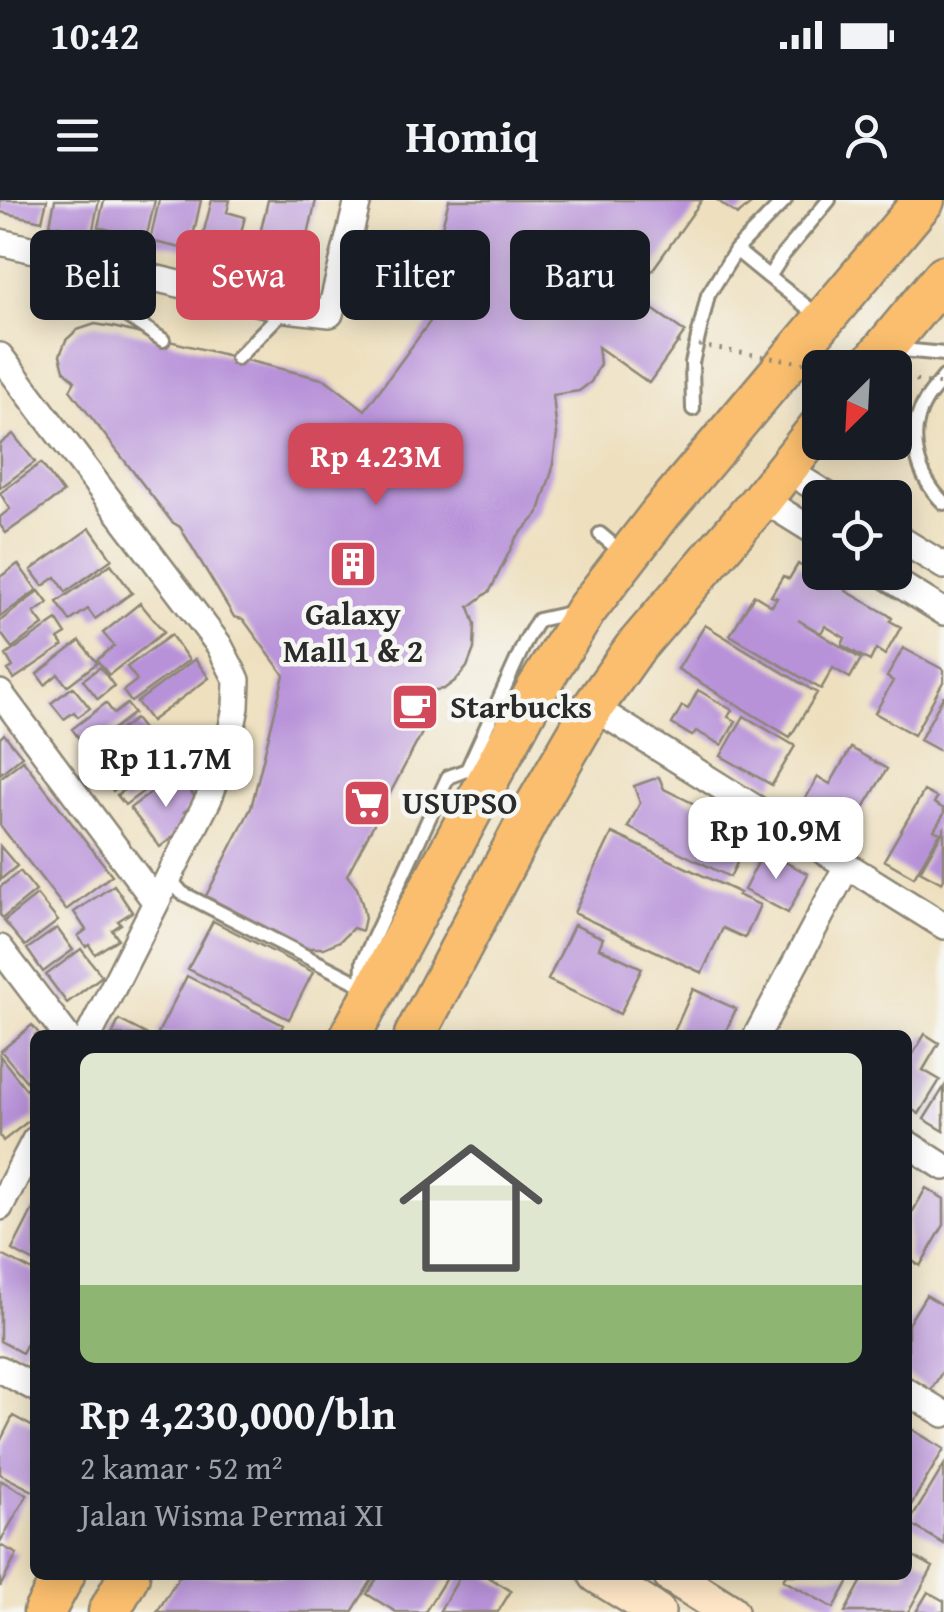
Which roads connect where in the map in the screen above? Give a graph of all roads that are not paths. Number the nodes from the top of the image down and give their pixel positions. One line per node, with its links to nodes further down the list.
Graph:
1 (358, 200): 11 (street)
2 (785, 200): 6 (lane)
3 (829, 200): 8 (lane)
4 (919, 201): 13 (main road)
5 (2, 245): 9 (street)
6 (736, 250): 8 (lane); 21 (lane)
7 (944, 276): 15 (main road)
8 (768, 277): 13 (lane)
9 (159, 279): 10 (street); 14 (lane)
10 (176, 283)
11 (320, 314)
12 (274, 320): 18 (lane)
13 (823, 320): 37 (main road)
14 (162, 340)
15 (892, 350)
16 (944, 354): 19 (lane)
17 (0, 356): 34 (street)
18 (237, 358)
19 (912, 359)
20 (944, 376): 25 (lane)
21 (694, 409)
22 (802, 449): 23 (main road)
23 (774, 484): 24 (street); 26 (street); 32 (main road)
24 (802, 491)
25 (944, 503)
26 (802, 515)
27 (912, 546): 28 (street)
28 (944, 566)
29 (909, 590): 30 (street)
30 (944, 612)
31 (0, 693): 34 (street)
32 (592, 707): 33 (street); 38 (main road)
33 (848, 866): 35 (street); 41 (street)
34 (162, 890): 37 (lane); 40 (street)
35 (944, 926)
36 (0, 948): 39 (street)
37 (359, 1009): 38 (main road)
38 (420, 1026)
39 (62, 1030)
40 (92, 1030)
41 (760, 1030)
42 (912, 1147): 44 (street)
43 (30, 1148): 45 (street)
44 (944, 1167)
45 (4, 1187)
46 (0, 1369): 47 (street)
47 (30, 1385)
48 (912, 1394): 49 (street)
49 (944, 1414)
50 (61, 1580): 54 (main road)
51 (126, 1580): 55 (main road)
52 (606, 1580): 56 (main road)
53 (679, 1580): 57 (main road)
54 (44, 1612)
55 (109, 1612)
56 (657, 1612)
57 (730, 1612)

